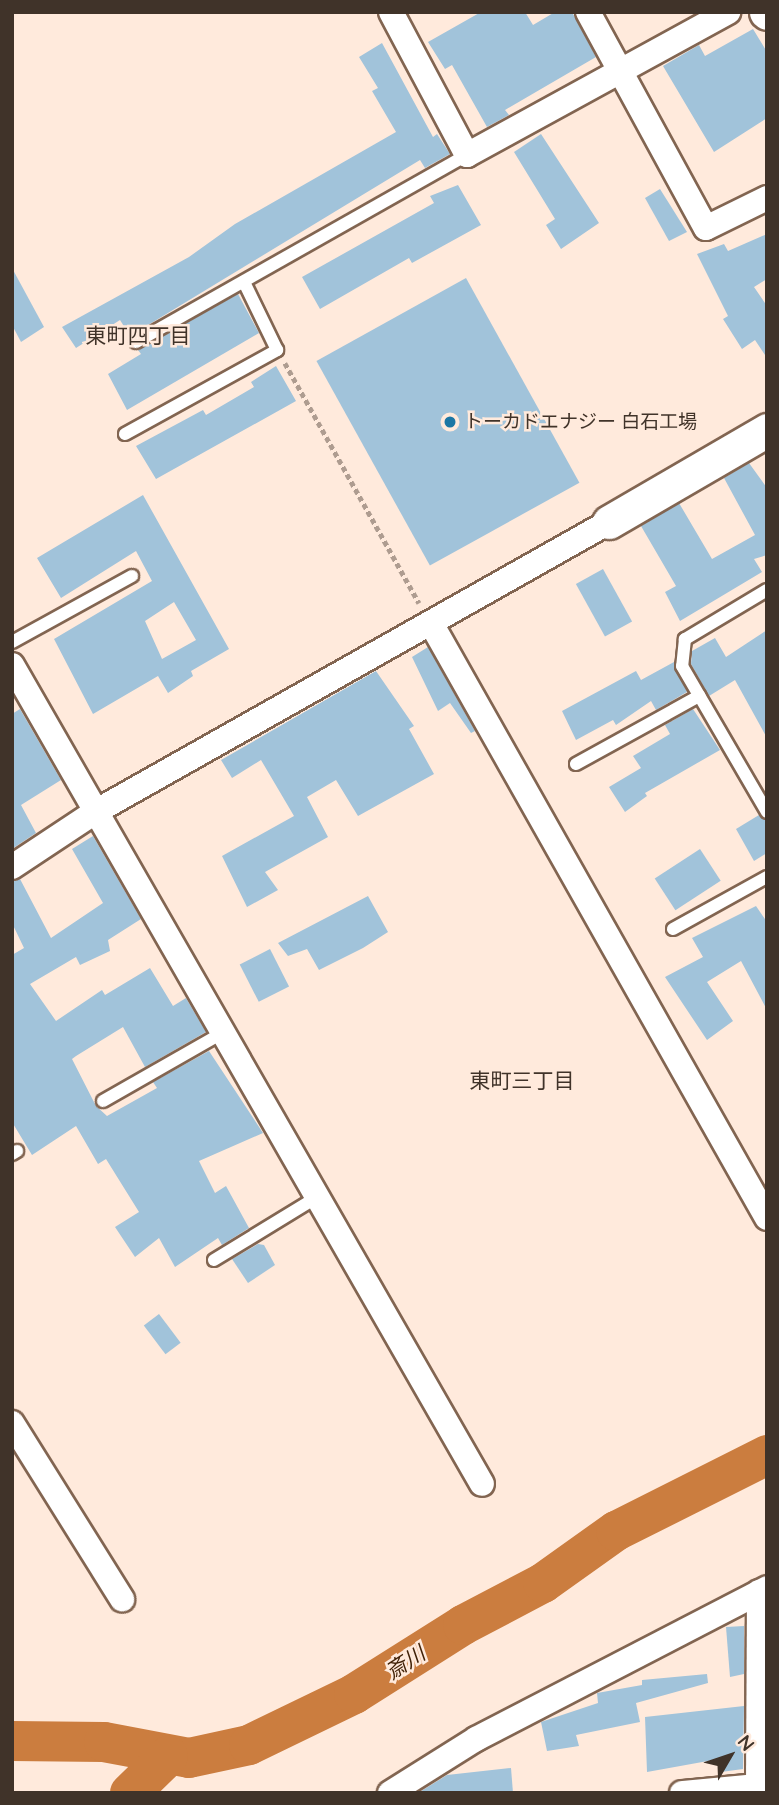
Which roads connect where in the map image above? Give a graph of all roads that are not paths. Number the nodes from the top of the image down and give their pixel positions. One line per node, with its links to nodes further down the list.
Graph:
1 (391, 12): 5 (street)
2 (588, 12): 4 (street)
3 (728, 12): 4 (street)
4 (622, 74): 5 (street); 6 (street)
5 (467, 155): 7 (lane)
6 (767, 198)
7 (244, 282): 8 (lane); 10 (lane)
8 (136, 342)
9 (767, 430): 11 (street)
10 (125, 434)
11 (609, 522): 14 (street)
12 (132, 576): 15 (lane)
13 (767, 590): 18 (lane)
14 (432, 625): 20 (street); 28 (street)
15 (12, 642)
16 (12, 665): 17 (street)
17 (20, 695): 20 (street)
18 (699, 696): 19 (lane); 21 (lane)
19 (576, 764)
20 (95, 812): 22 (street); 25 (street)
21 (767, 812)
22 (12, 867)
23 (767, 877): 24 (lane)
24 (673, 929)
25 (226, 1031): 26 (lane); 27 (street)
26 (103, 1101)
27 (319, 1196): 29 (lane); 31 (street)
28 (767, 1218)
29 (214, 1260)
30 (12, 1423): 33 (street)
31 (482, 1484)
32 (763, 1590): 34 (street); 35 (street)
33 (122, 1599)
34 (762, 1785): 36 (street)
35 (390, 1793)
36 (682, 1793)

